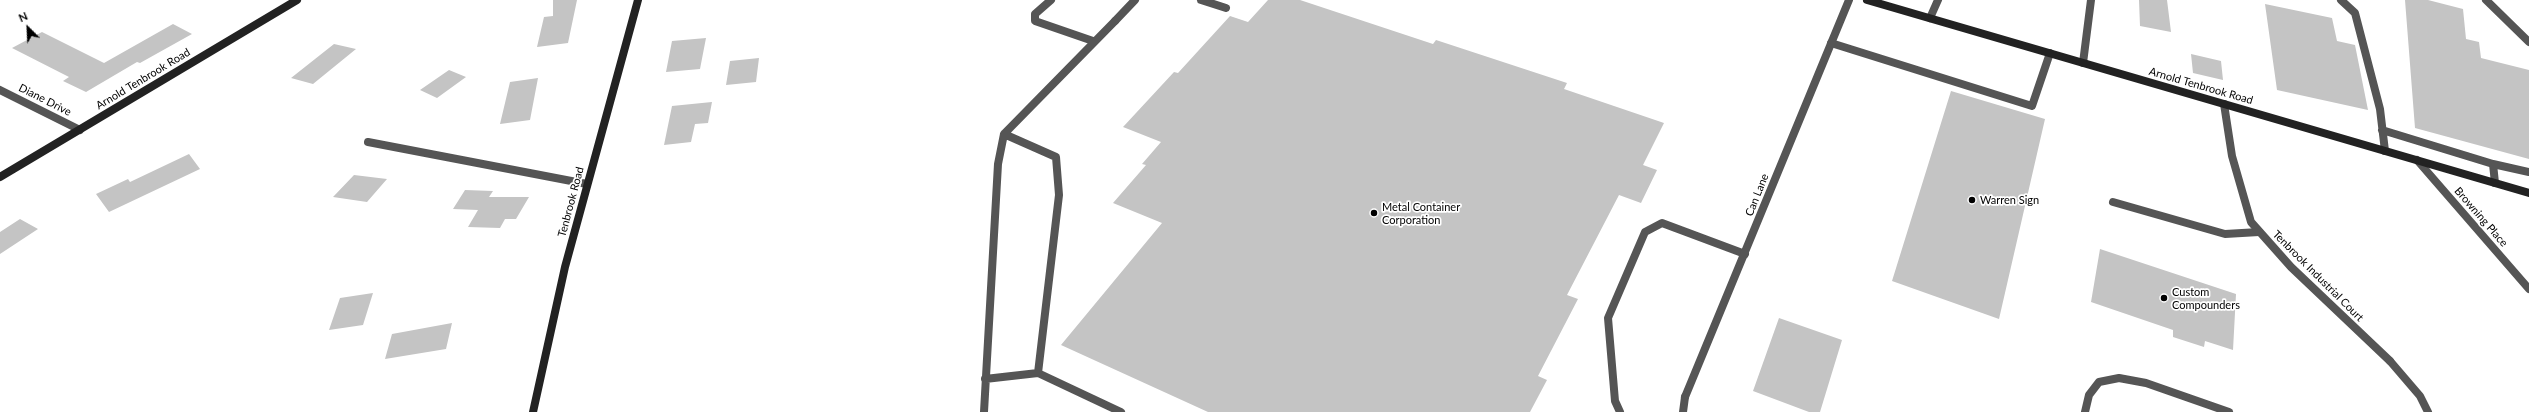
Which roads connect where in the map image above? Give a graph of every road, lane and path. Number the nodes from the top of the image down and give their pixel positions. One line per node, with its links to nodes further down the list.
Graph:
1 (297, 0): 21 (street, Arnold Tenbrook Road)
2 (638, 0): 31 (street, Tenbrook Road)
3 (1051, 0): 14 (street)
4 (1135, 0): 14 (street)
5 (1201, 0): 12 (street)
6 (1849, 0): 16 (street, Can Lane)
7 (1938, 0): 13 (street)
8 (2091, 0): 18 (street)
9 (2341, 0): 22 (street)
10 (2486, 0): 15 (street)
11 (1871, 1): 13 (street, Arnold Tenbrook Road)
12 (1226, 8)
13 (1930, 18): 17 (street, Arnold Tenbrook Road)
14 (1093, 41): 23 (street)
15 (2529, 42)
16 (1831, 43): 17 (street); 35 (street, Can Lane)
17 (2050, 53): 18 (street, Arnold Tenbrook Road)
18 (2083, 63): 20 (street, Arnold Tenbrook Road)
19 (0, 90): 21 (street, Diane Drive)
20 (2224, 104): 25 (street, Arnold Tenbrook Road); 34 (street, Tenbrook Industrial Court)
21 (80, 130): 29 (street, Arnold Tenbrook Road)
22 (2382, 130): 25 (street); 27 (street)
23 (1004, 134): 37 (street); 38 (street)
24 (368, 142): 31 (street)
25 (2384, 151): 26 (street, Arnold Tenbrook Road)
26 (2417, 160): 30 (street, Arnold Tenbrook Road); 36 (street, Browning Place)
27 (2493, 164): 28 (street); 30 (street)
28 (2529, 172)
29 (0, 177)
30 (2495, 183): 32 (street, Arnold Tenbrook Road)
31 (586, 184): 39 (street, Tenbrook Road)
32 (2529, 193)
33 (2113, 202): 34 (street)
34 (2260, 232): 46 (street, Tenbrook Industrial Court)
35 (1745, 254): 42 (street); 43 (street, Can Lane)
36 (2529, 289)
37 (1038, 373): 38 (street); 41 (street)
38 (986, 379): 40 (street)
39 (533, 412)
40 (984, 412)
41 (1121, 412)
42 (1620, 412)
43 (1683, 412)
44 (2085, 412): 45 (street)
45 (2229, 412)
46 (2428, 412)

